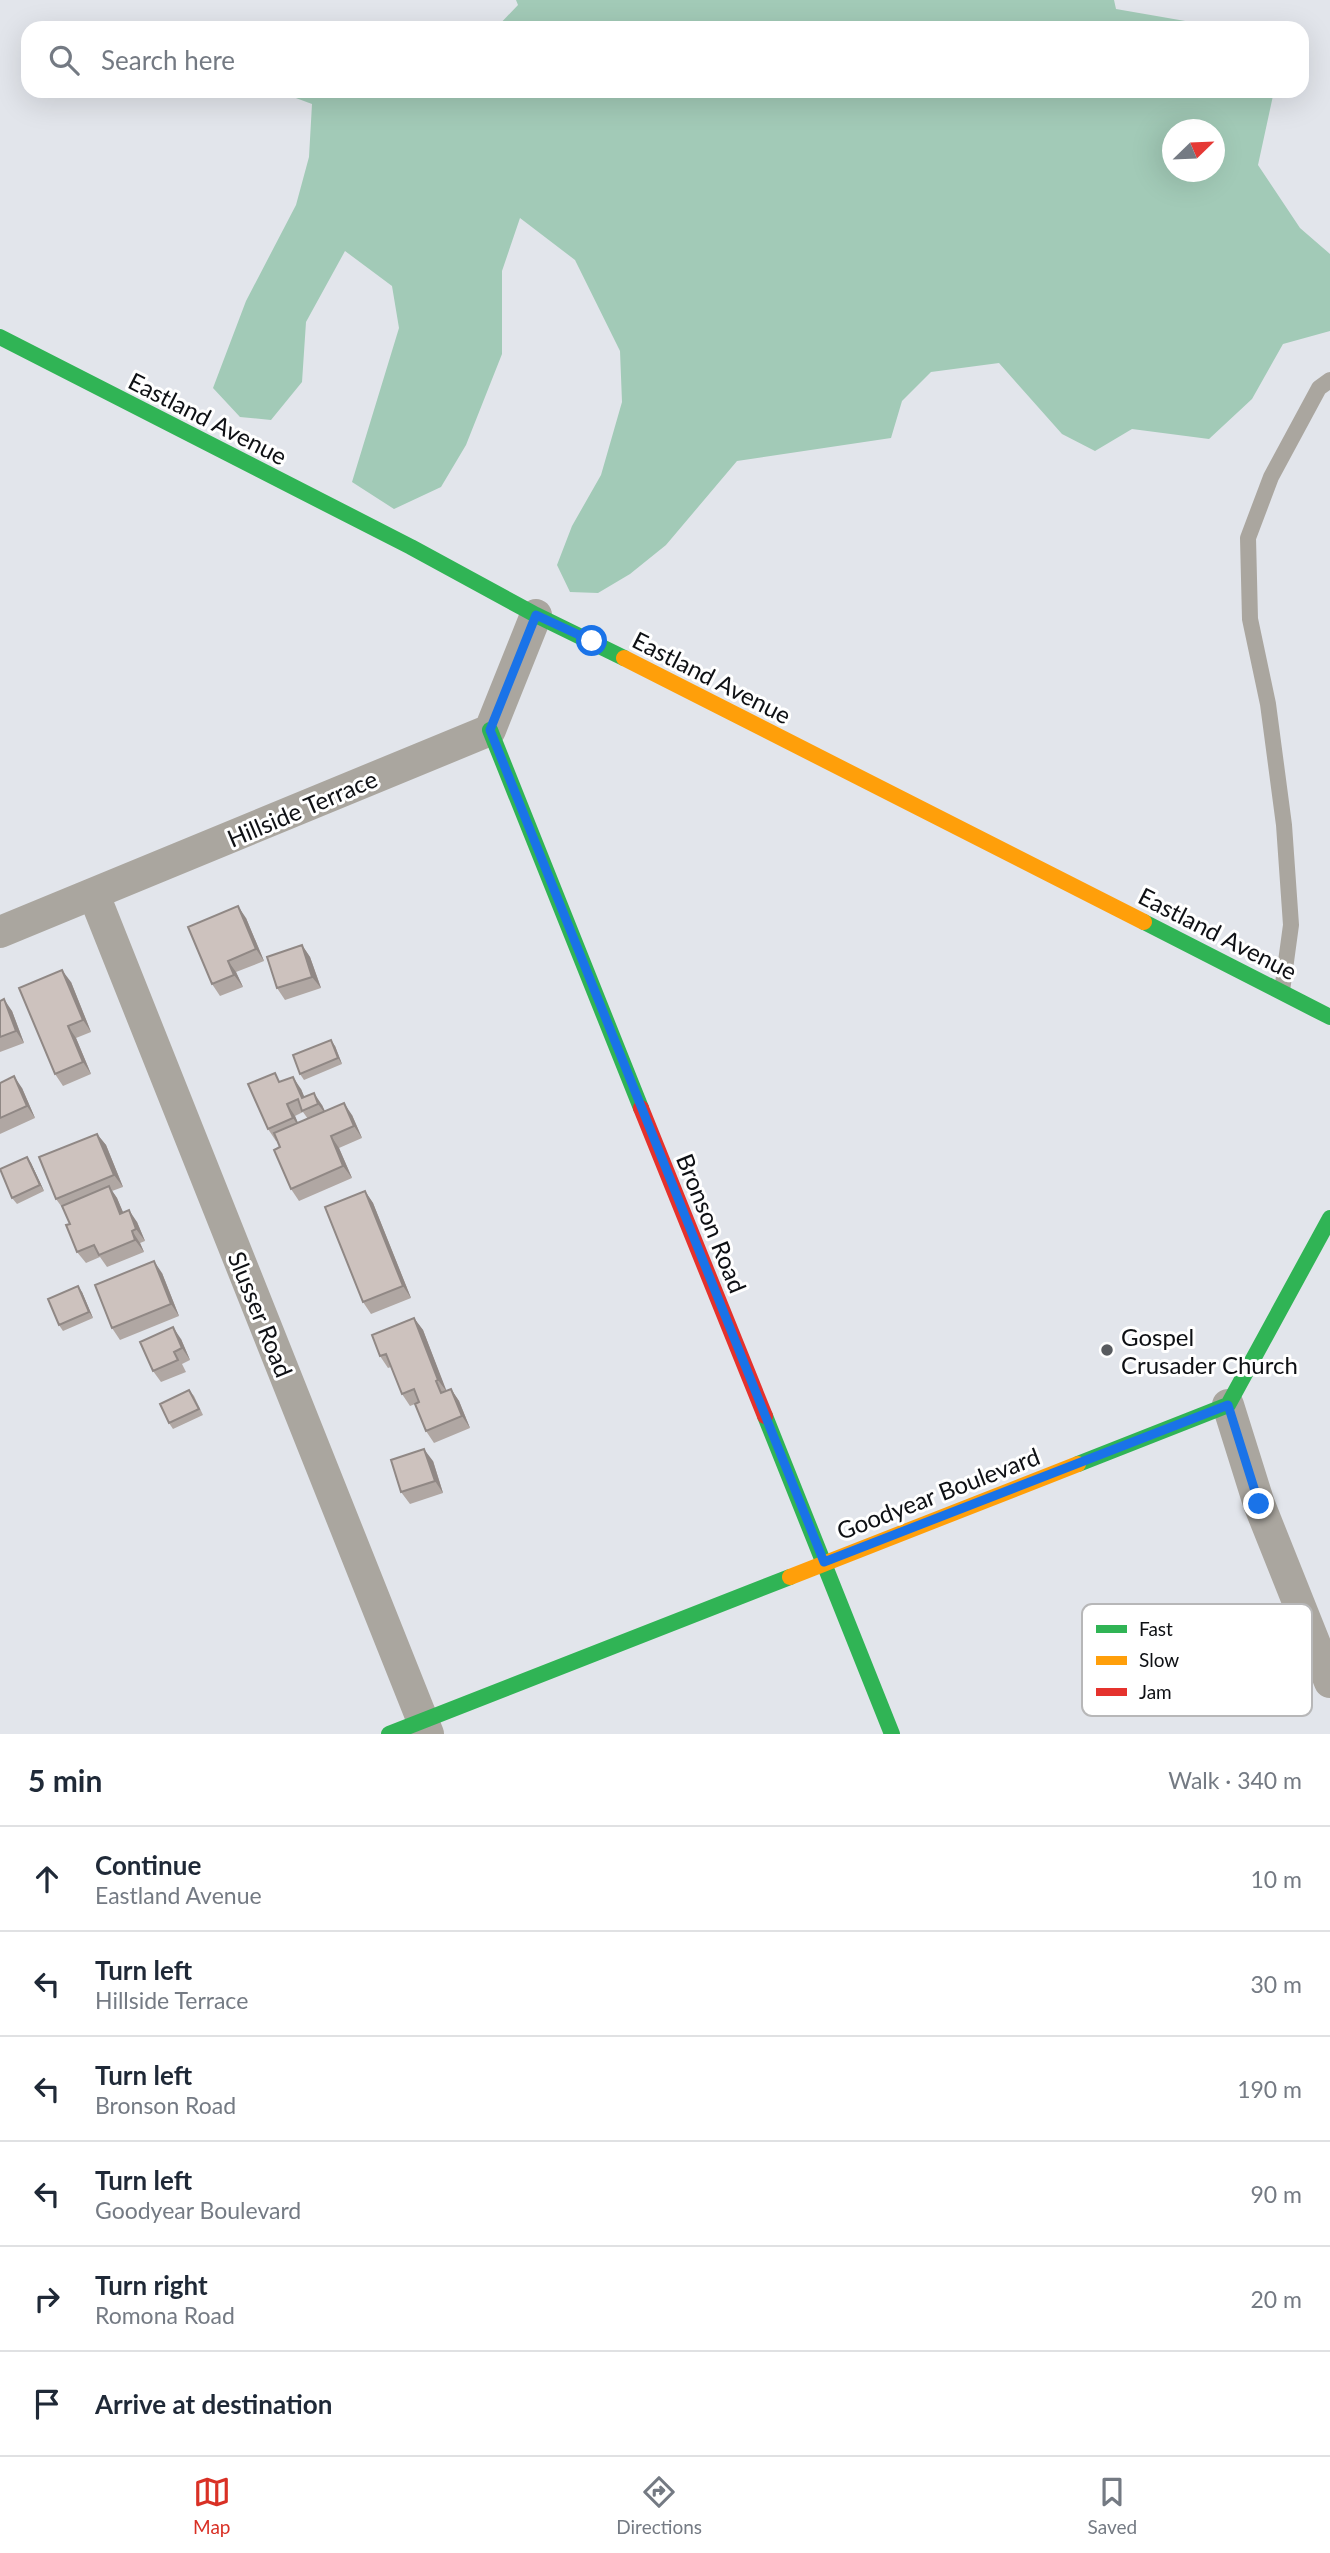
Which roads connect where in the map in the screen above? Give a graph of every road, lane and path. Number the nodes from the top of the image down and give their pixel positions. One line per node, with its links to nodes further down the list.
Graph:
1 (0, 337): 3 (street, Eastland Avenue)
2 (1330, 380): 7 (lane)
3 (536, 615): 4 (street); 7 (street, Eastland Avenue)
4 (490, 730): 5 (street, Hillside Terrace); 11 (street, Bronson Road)
5 (94, 895): 6 (street, Hillside Terrace); 15 (street, Slusser Road)
6 (0, 932)
7 (1282, 991): 8 (street, Eastland Avenue)
8 (1330, 1017)
9 (1330, 1218): 10 (street)
10 (1228, 1405): 11 (street, Goodyear Boulevard); 12 (street)
11 (824, 1562): 15 (street, Goodyear Boulevard); 17 (street, Bronson Road)
12 (1299, 1604)
13 (1312, 1637): 14 (street)
14 (1330, 1682)
15 (425, 1727): 16 (street, Goodyear Boulevard)
16 (389, 1734)
17 (892, 1734)

